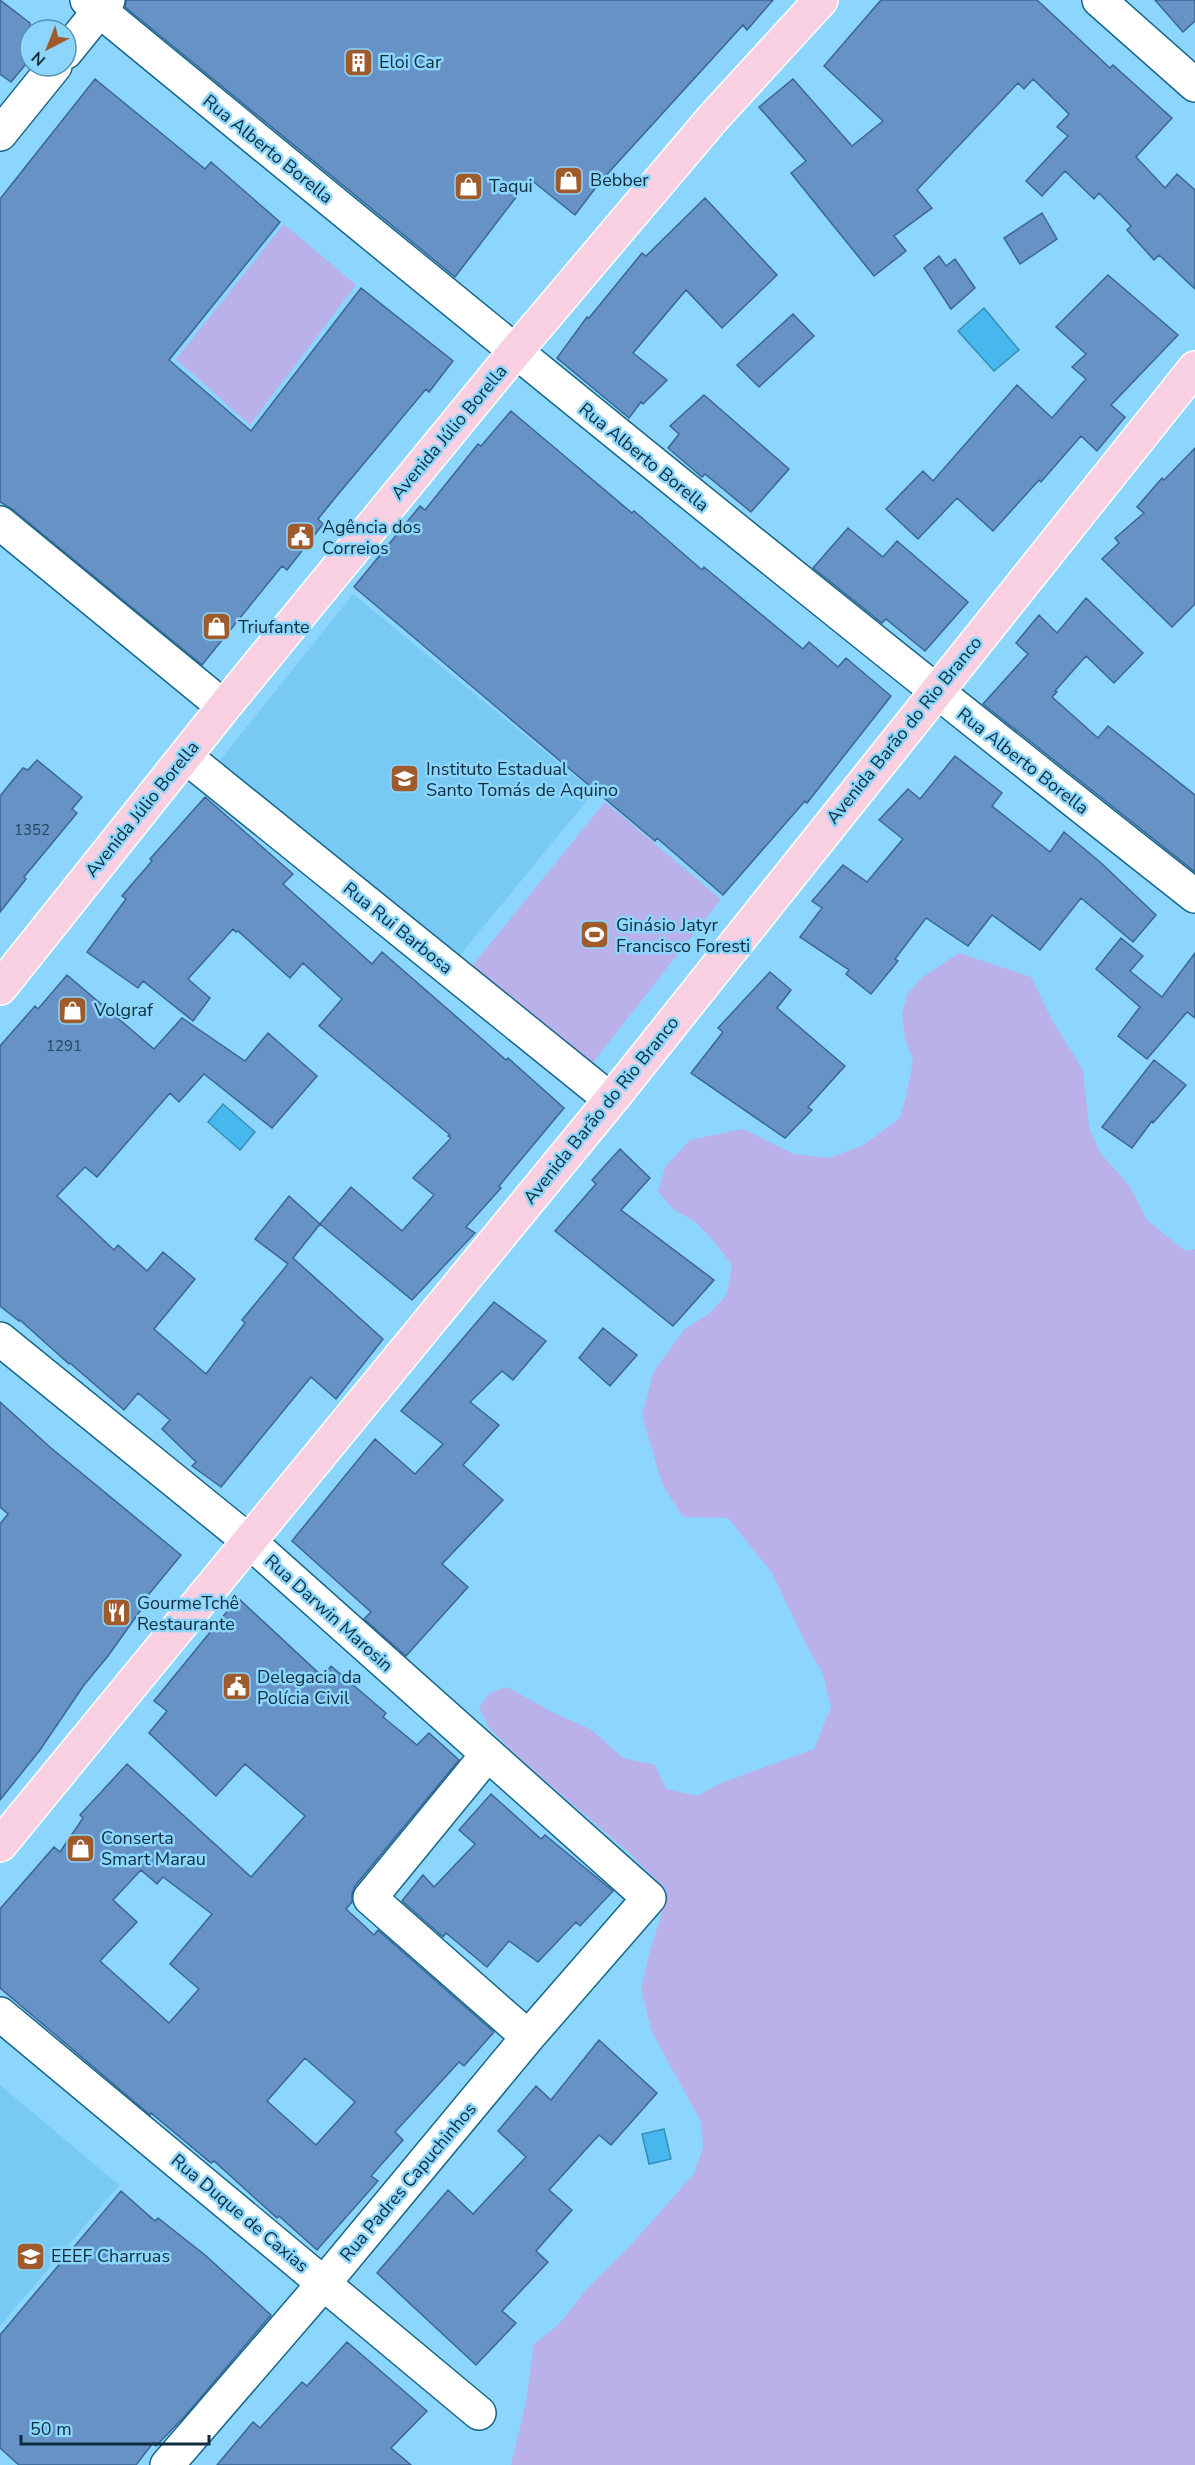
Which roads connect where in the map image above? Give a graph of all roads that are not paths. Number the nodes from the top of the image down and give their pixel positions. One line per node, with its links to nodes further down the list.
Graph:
1 (821, 0): 8 (main road, Avenida Júlio Borella)
2 (1099, 0): 6 (street)
3 (98, 3): 4 (street); 8 (street, Rua Alberto Borella)
4 (78, 34)
5 (45, 78): 7 (street)
6 (1195, 85)
7 (0, 134)
8 (515, 352): 11 (street, Rua Alberto Borella); 12 (main road, Avenida Júlio Borella)
9 (1195, 368): 11 (main road, Avenida Barão do Rio Branco)
10 (0, 523): 12 (street)
11 (935, 691): 14 (street, Rua Alberto Borella); 16 (main road, Avenida Barão do Rio Branco)
12 (224, 707): 13 (main road, Avenida Júlio Borella)
13 (185, 756): 15 (main road, Avenida Júlio Borella); 16 (street, Rua Rui Barbosa)
14 (1195, 896)
15 (0, 988)
16 (610, 1100): 18 (main road, Avenida Barão do Rio Branco)
17 (0, 1339): 18 (street, Rua Darwin Marosin)
18 (250, 1542): 19 (street, Rua Darwin Marosin); 20 (main road, Avenida Barão do Rio Branco)
19 (487, 1755): 21 (street, Rua Darwin Marosin); 23 (street)
20 (0, 1845)
21 (649, 1898): 23 (street, Rua Padres Capuchinhos)
22 (0, 2014): 24 (street, Rua Duque de Caxias)
23 (528, 2037): 24 (street, Rua Padres Capuchinhos)
24 (324, 2283): 25 (street, Rua Duque de Caxias); 26 (street, Rua Padres Capuchinhos)
25 (479, 2413)
26 (167, 2465)

